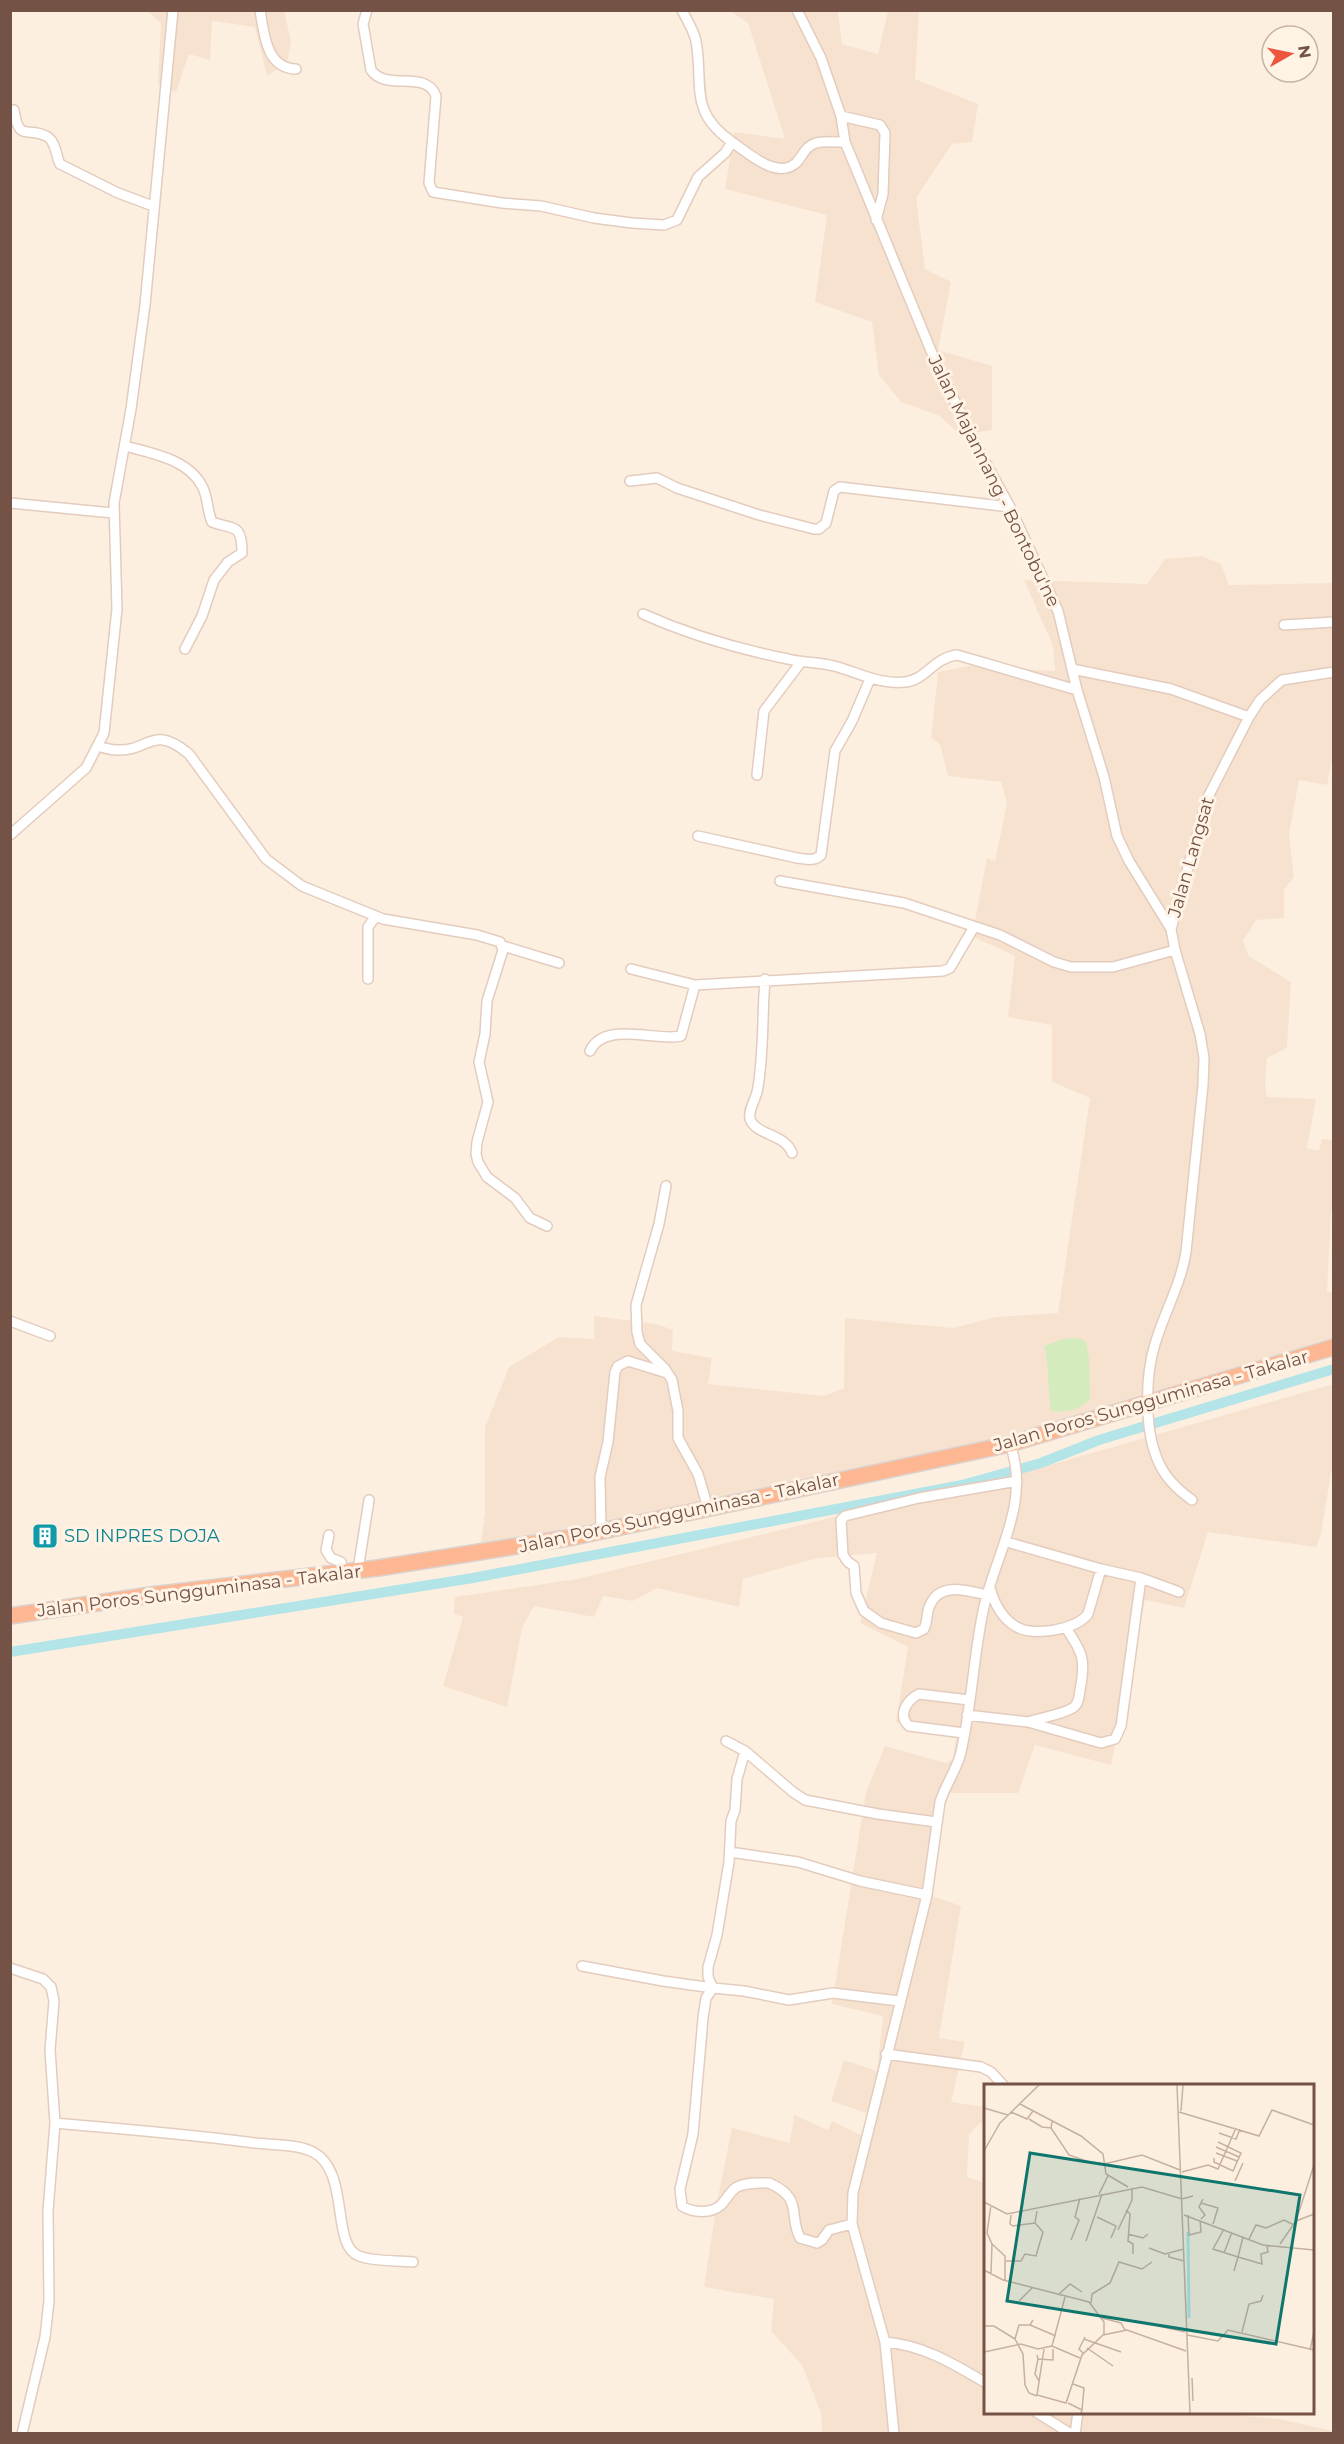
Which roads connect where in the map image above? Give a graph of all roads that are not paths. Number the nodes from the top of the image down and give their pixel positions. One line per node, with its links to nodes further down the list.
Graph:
1 (173, 10): 11 (street)
2 (260, 10): 6 (street)
3 (367, 10): 9 (street)
4 (682, 10): 9 (street)
5 (797, 10): 8 (street, Jalan Majannang - Bontobu'ne)
6 (296, 69)
7 (14, 110): 11 (street)
8 (840, 116): 10 (street, Jalan Majannang - Bontobu'ne); 12 (street)
9 (732, 142): 10 (street)
10 (845, 142): 12 (street, Jalan Majannang - Bontobu'ne)
11 (153, 206): 13 (street)
12 (876, 220): 16 (street, Jalan Majannang - Bontobu'ne)
13 (125, 446): 17 (street); 21 (street)
14 (630, 481): 16 (street)
15 (10, 503): 17 (street)
16 (1010, 507): 23 (street, Jalan Majannang - Bontobu'ne)
17 (113, 513): 28 (street)
18 (643, 614): 22 (street)
19 (1334, 622): 20 (street)
20 (1284, 625)
21 (185, 649)
22 (801, 662): 25 (street); 29 (street)
23 (1072, 669): 26 (street, Jalan Majannang - Bontobu'ne); 27 (street)
24 (1334, 672): 27 (street, Jalan Langsat)
25 (870, 679): 26 (street); 31 (street)
26 (1077, 690): 35 (street, Jalan Majannang - Bontobu'ne)
27 (1249, 717): 35 (street, Jalan Langsat)
28 (98, 746): 30 (street); 33 (street)
29 (757, 775)
30 (10, 835)
31 (699, 836)
32 (780, 881): 34 (street)
33 (376, 916): 36 (street); 40 (street)
34 (974, 927): 37 (street); 41 (street)
35 (1171, 929): 37 (street, Jalan Majannang - Bontobu'ne)
36 (503, 946): 38 (street); 46 (street)
37 (1174, 950): 51 (street, Jalan Majannang - Bontobu'ne)
38 (559, 963)
39 (630, 969): 42 (street)
40 (368, 979)
41 (765, 980): 42 (street); 44 (street)
42 (695, 985): 43 (street)
43 (590, 1051)
44 (792, 1153)
45 (666, 1186): 50 (street)
46 (547, 1226)
47 (10, 1322): 48 (street)
48 (50, 1336)
49 (1334, 1347): 51 (highway, Jalan Poros Sungguminasa - Takalar)
50 (669, 1374): 56 (street); 57 (street)
51 (1148, 1407): 52 (highway, Jalan Poros Sungguminasa - Takalar); 55 (street, Jalan Majannang - Bontobu'ne)
52 (1012, 1449): 53 (street); 56 (highway, Jalan Poros Sungguminasa - Takalar)
53 (1017, 1478): 59 (street); 63 (street)
54 (369, 1500): 61 (street)
55 (1192, 1500)
56 (708, 1508): 57 (highway, Jalan Poros Sungguminasa - Takalar)
57 (600, 1531): 61 (highway, Jalan Poros Sungguminasa - Takalar)
58 (329, 1535): 61 (street)
59 (1006, 1542): 60 (street); 63 (street)
60 (1101, 1569): 62 (street); 66 (street)
61 (351, 1571): 65 (highway, Jalan Poros Sungguminasa - Takalar)
62 (1141, 1578): 64 (street); 69 (street)
63 (988, 1591): 66 (street); 67 (street)
64 (1179, 1592)
65 (10, 1616)
66 (1066, 1628): 69 (street)
67 (969, 1700): 68 (street); 70 (street)
68 (967, 1715): 69 (street); 70 (street)
69 (1028, 1722)
70 (964, 1733): 73 (street)
71 (726, 1741): 72 (street)
72 (745, 1750): 73 (street); 74 (street)
73 (936, 1822): 75 (street)
74 (730, 1852): 75 (street); 78 (street)
75 (927, 1895): 79 (street)
76 (582, 1966): 78 (street)
77 (10, 1968): 82 (street)
78 (713, 1988): 79 (street); 83 (street)
79 (899, 2001): 80 (street)
80 (886, 2054): 81 (street); 83 (street)
81 (1004, 2084)
82 (56, 2123): 84 (street); 89 (street)
83 (852, 2224): 85 (street)
84 (413, 2262)
85 (885, 2342): 86 (street); 90 (street)
86 (984, 2382)
87 (1040, 2414): 91 (street)
88 (1078, 2414): 91 (street)
89 (22, 2433)
90 (894, 2433)
91 (1073, 2433)

